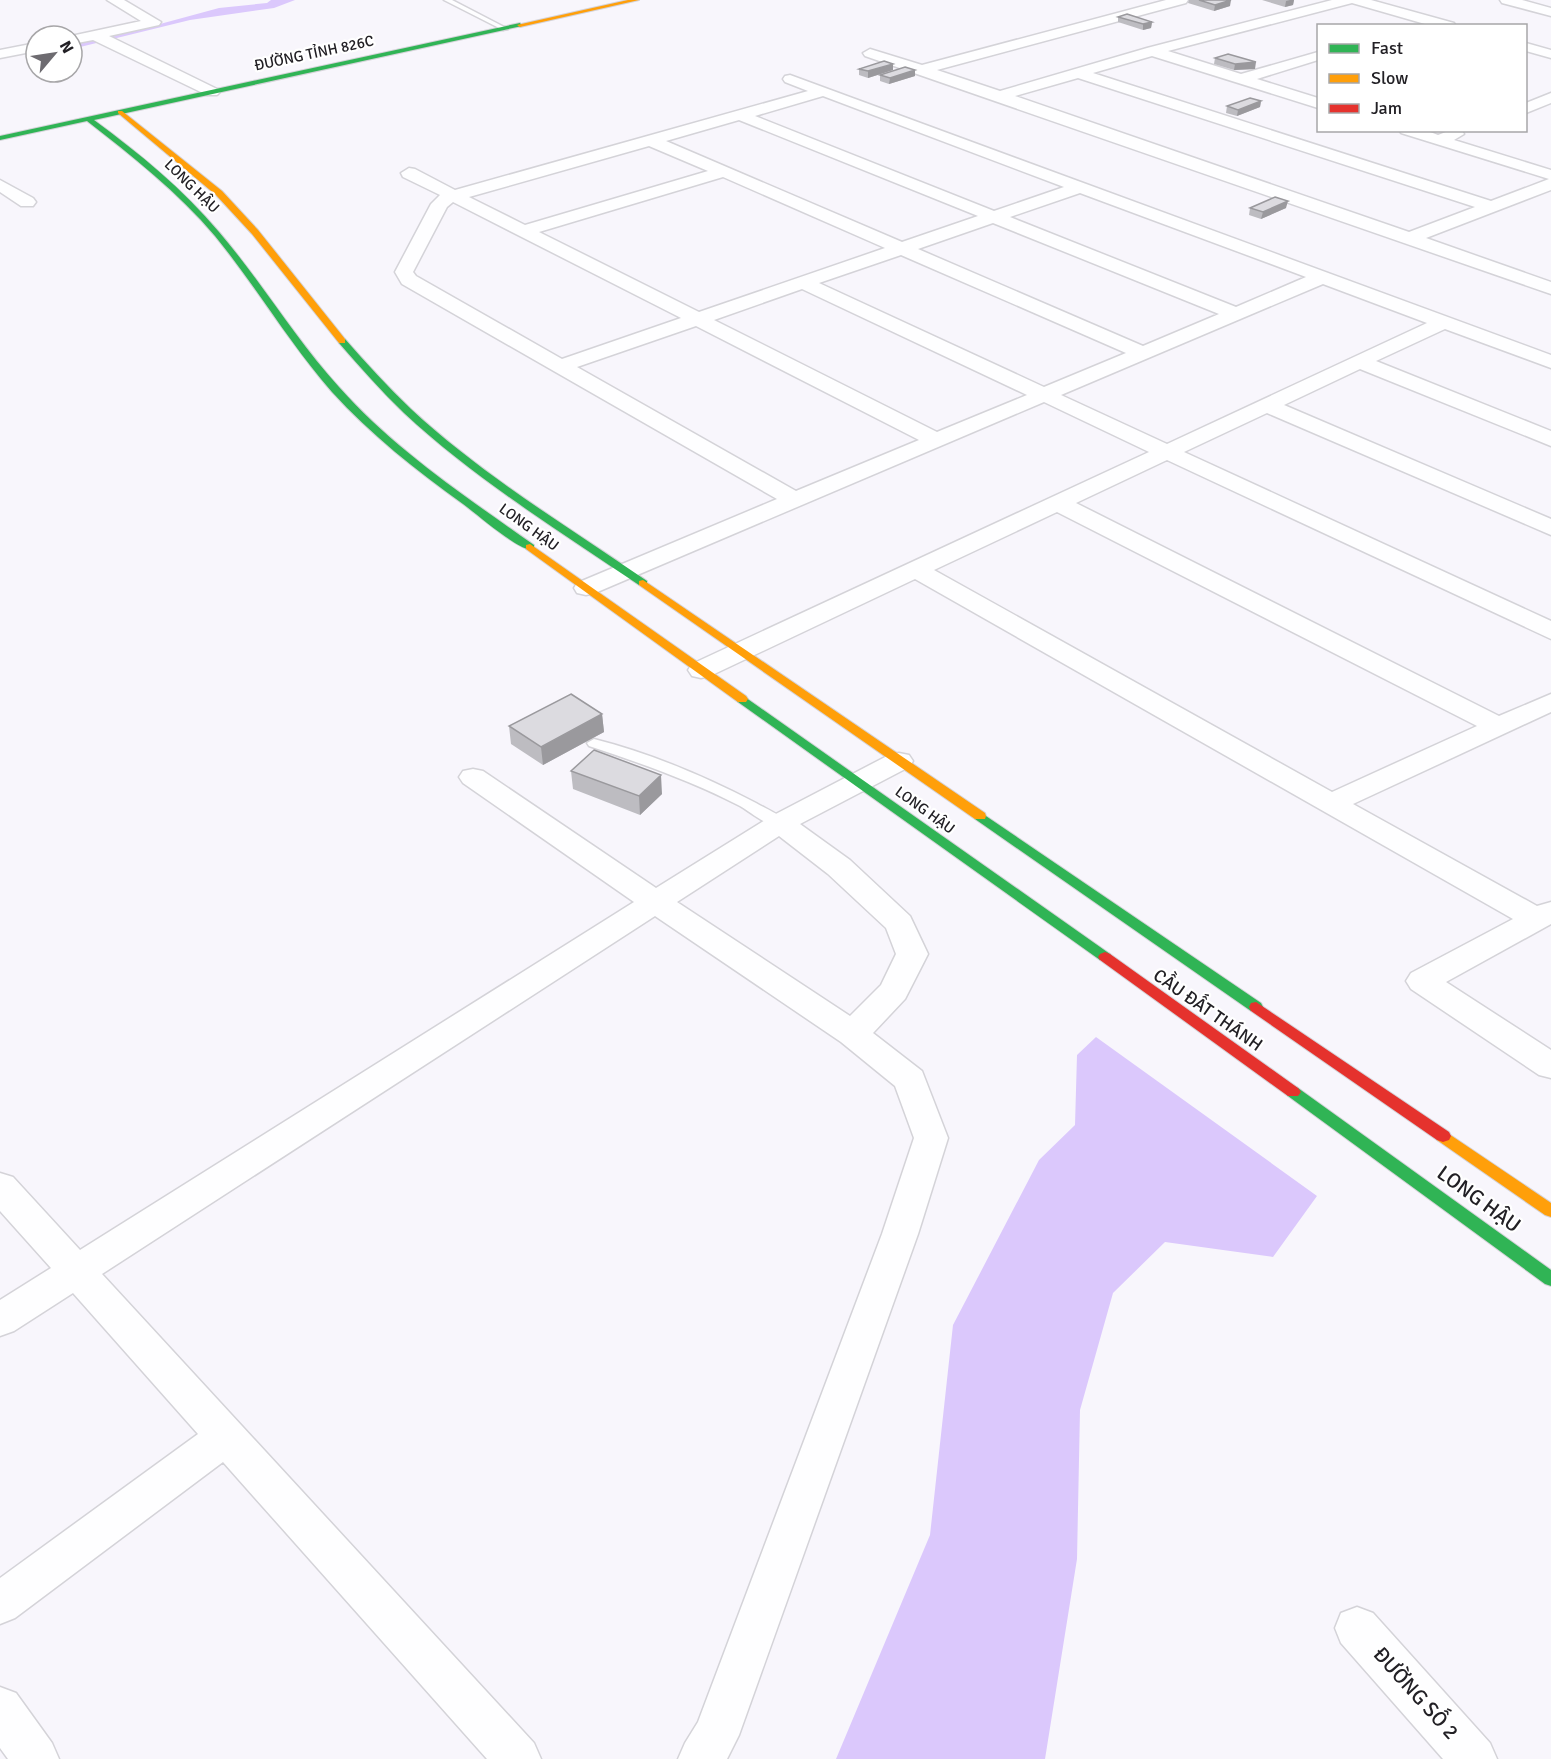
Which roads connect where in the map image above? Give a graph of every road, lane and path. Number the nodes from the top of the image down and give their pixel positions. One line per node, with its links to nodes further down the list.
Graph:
1 (114, 0): 13 (street)
2 (447, 0): 12 (lane)
3 (636, 0): 12 (main road, ĐƯỜNG TỈNH 826C)
4 (1181, 0): 22 (street)
5 (1348, 0): 9 (street)
6 (1356, 0): 11 (street)
7 (1507, 0): 8 (street)
8 (1551, 12)
9 (1288, 16): 10 (street); 17 (street)
10 (1308, 22)
11 (1442, 24)
12 (505, 29): 28 (main road, ĐƯỜNG TỈNH 826C)
13 (102, 38): 14 (street); 28 (street)
14 (84, 39)
15 (1527, 47): 20 (street)
16 (24, 49): 19 (street)
17 (1152, 51): 23 (street); 25 (street)
18 (870, 53): 22 (street)
19 (0, 54)
20 (1551, 54)
21 (1317, 56): 25 (street)
22 (921, 70): 30 (street)
23 (1078, 73): 30 (street); 50 (street)
24 (790, 78): 27 (street)
25 (1241, 79): 32 (street)
26 (1534, 88): 29 (street)
27 (825, 91): 35 (street); 47 (street)
28 (212, 92): 34 (main road, ĐƯỜNG TỈNH 826C)
29 (1551, 93)
30 (1000, 96): 53 (street)
31 (1551, 98): 33 (street)
32 (1317, 103)
33 (1527, 108)
34 (120, 112): 36 (main road, ĐƯỜNG TỈNH 826C); 76 (main road, LONG HẬU)
35 (740, 115): 40 (street); 51 (street)
36 (88, 119): 39 (main road, ĐƯỜNG TỈNH 826C); 77 (main road, LONG HẬU)
37 (1413, 132): 41 (street)
38 (1459, 132): 41 (street)
39 (0, 138)
40 (650, 140): 42 (street); 48 (street)
41 (1438, 140): 44 (street)
42 (723, 172): 52 (street); 54 (street)
43 (409, 173): 48 (street)
44 (1551, 175)
45 (1551, 184): 50 (street)
46 (0, 185): 49 (street)
47 (1080, 187): 51 (street); 56 (street)
48 (453, 195): 52 (street); 66 (street)
49 (27, 202)
50 (1491, 207): 53 (street)
51 (994, 216): 54 (street); 60 (street)
52 (524, 231): 61 (street)
53 (1408, 239): 57 (street)
54 (902, 249): 58 (street); 63 (street)
55 (1551, 274): 57 (street)
56 (1323, 277): 60 (street); 62 (street)
57 (1533, 281): 59 (street)
58 (804, 282): 61 (street); 67 (street)
59 (1551, 288)
60 (1237, 314): 63 (street)
61 (697, 319): 66 (street); 70 (street)
62 (1444, 322): 64 (street); 65 (street)
63 (1143, 353): 67 (street)
64 (1360, 362): 68 (street); 69 (street)
65 (1551, 362)
66 (561, 366): 72 (street)
67 (1044, 395): 70 (street); 71 (street)
68 (1268, 405): 71 (street); 74 (street)
69 (1551, 439)
70 (936, 440): 72 (street)
71 (1167, 452): 73 (street); 78 (street)
72 (795, 500): 76 (street)
73 (1058, 503): 75 (street); 82 (street)
74 (1551, 528)
75 (915, 569): 79 (street); 89 (street)
76 (626, 571): 77 (street); 79 (main road, LONG HẬU)
77 (586, 588): 80 (main road, LONG HẬU)
78 (1551, 631)
79 (741, 651): 80 (street); 85 (main road, LONG HẬU)
80 (701, 670): 88 (main road, LONG HẬU)
81 (1551, 702): 82 (street)
82 (1498, 726): 89 (street)
83 (594, 743): 84 (lane)
84 (651, 761): 86 (lane); 90 (lane)
85 (899, 761): 88 (street); 91 (main road, LONG HẬU)
86 (640, 772)
87 (473, 777): 93 (street)
88 (857, 782): 90 (street); 92 (main road, LONG HẬU)
89 (1331, 803): 94 (street)
90 (780, 823): 93 (street); 95 (street)
91 (1055, 868): 97 (main road, CẦU ĐẤT THÁNH)
92 (1014, 894): 98 (main road, CẦU ĐẤT THÁNH)
93 (655, 902): 95 (street); 101 (street)
94 (1544, 915): 96 (street)
95 (853, 1034): 110 (street)
96 (1551, 1066)
97 (1425, 1122): 100 (main road, LONG HẬU)
98 (1382, 1155): 102 (main road, LONG HẬU)
99 (0, 1187): 101 (street)
100 (1551, 1211)
101 (75, 1272): 103 (street); 104 (street)
102 (1551, 1279)
103 (0, 1320)
104 (226, 1437): 105 (street); 109 (street)
105 (0, 1604)
106 (1357, 1628): 111 (street, ĐƯỜNG SỐ 2)
107 (0, 1709): 108 (street)
108 (36, 1759)
109 (518, 1759)
110 (701, 1759)
111 (1474, 1759)

